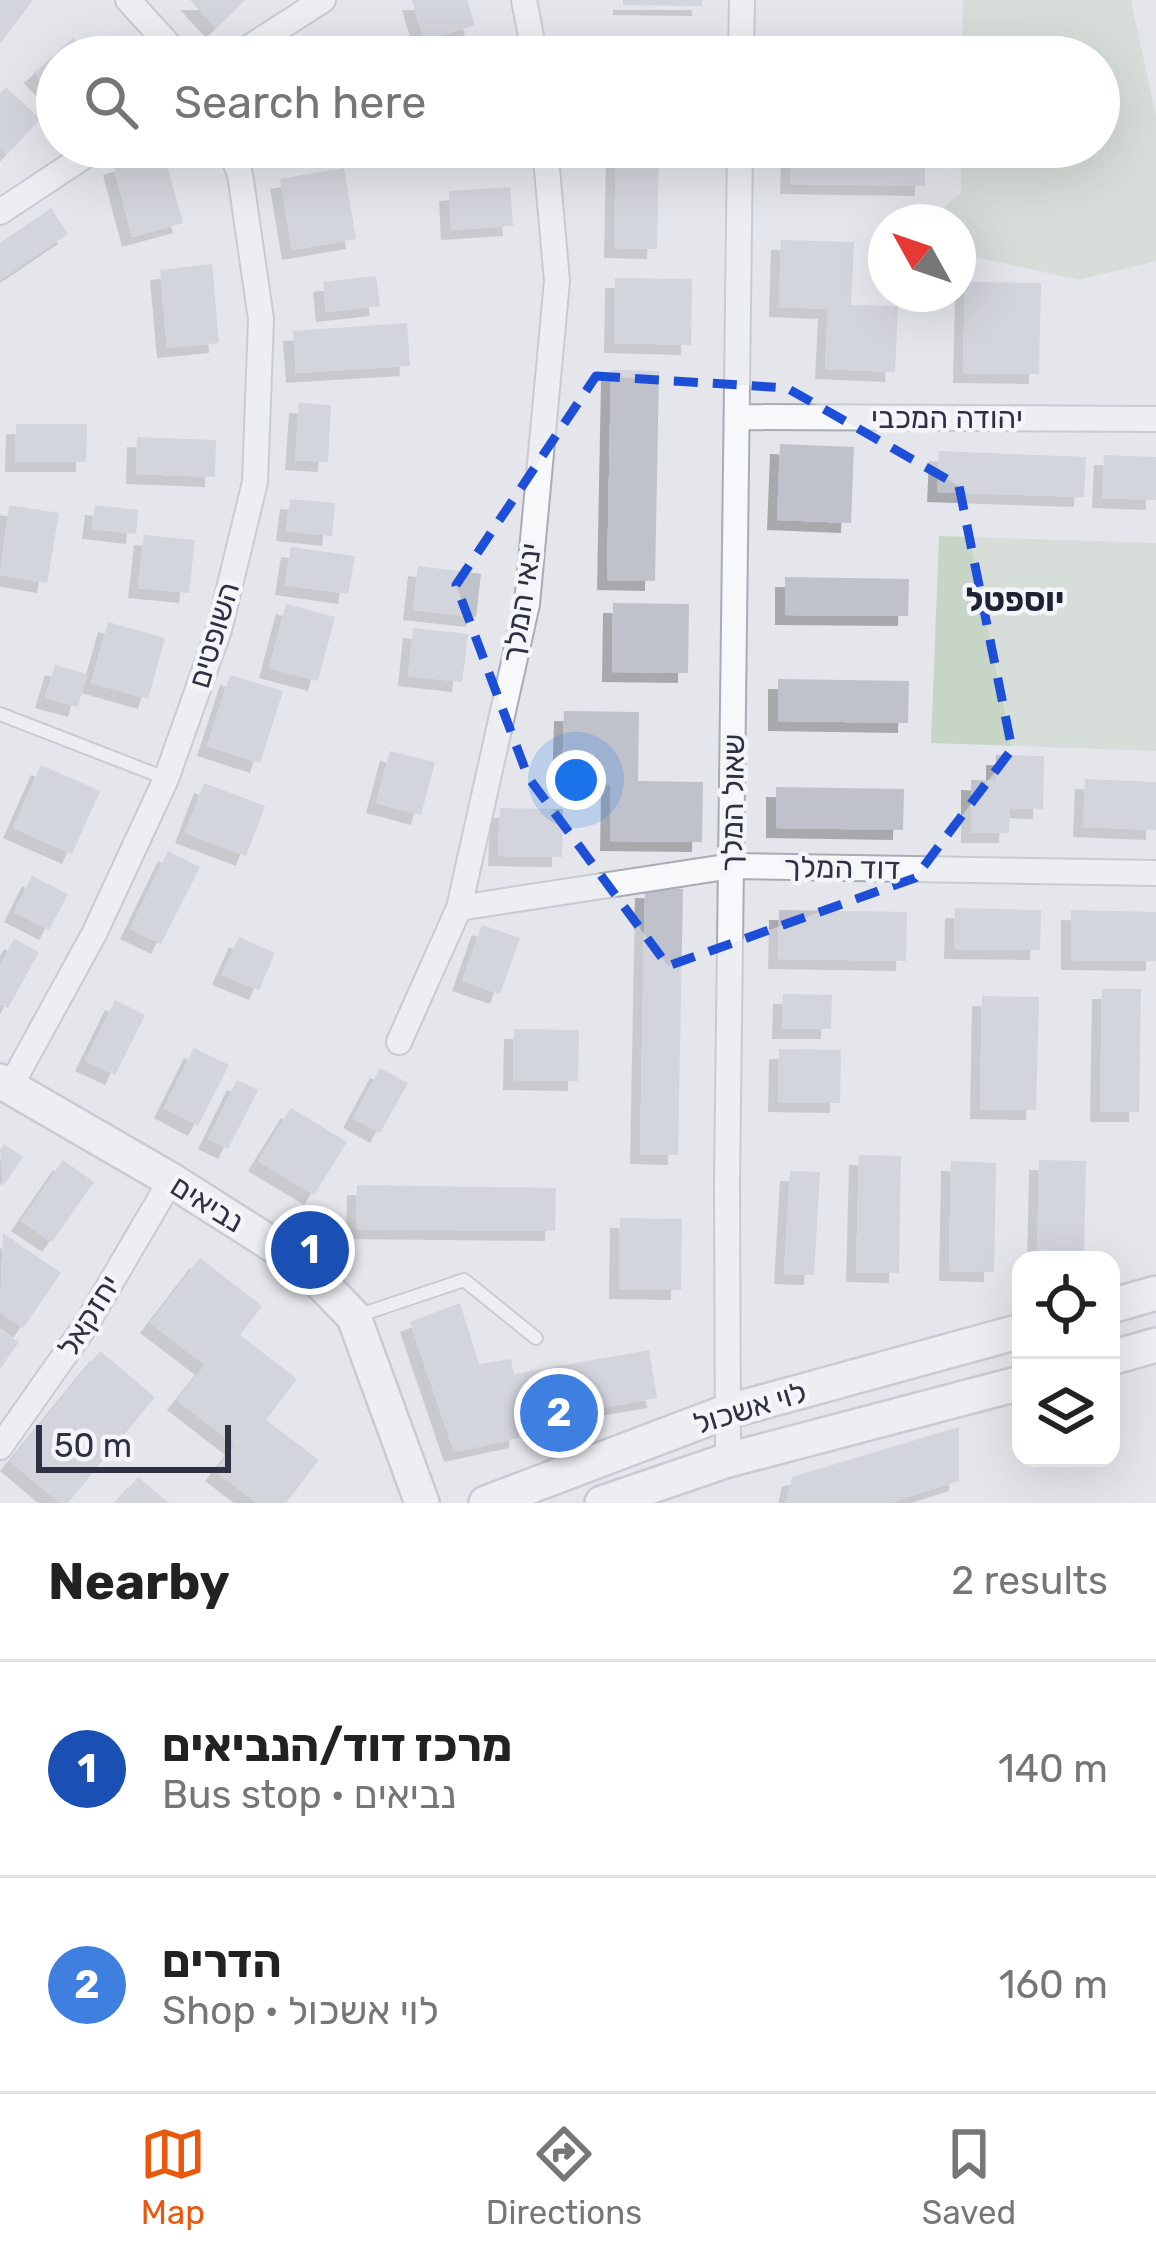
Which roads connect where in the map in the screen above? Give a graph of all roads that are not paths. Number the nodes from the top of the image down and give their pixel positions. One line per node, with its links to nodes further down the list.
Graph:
1 (128, 0): 5 (street)
2 (323, 0): 6 (street)
3 (524, 0): 7 (street)
4 (742, 0): 8 (street)
5 (161, 36)
6 (267, 36)
7 (531, 36)
8 (741, 36)
9 (66, 168): 13 (street)
10 (238, 168): 17 (street, השופטים)
11 (547, 168): 20 (street, ינאי המלך)
12 (740, 168): 14 (street, שאול המלך)
13 (0, 212)
14 (737, 417): 15 (street, יהודה המכבי); 18 (street, שאול המלך)
15 (1156, 419)
16 (0, 714): 17 (lane)
17 (166, 779): 22 (street, השופטים)
18 (732, 866): 19 (street, דוד המלך); 20 (street, דוד המלך); 32 (street, שאול המלך)
19 (1156, 873)
20 (459, 908): 21 (street, ינאי המלך)
21 (399, 1042)
22 (5, 1084): 23 (street, נביאים)
23 (171, 1180): 26 (street, נביאים); 33 (street, יחזקאל)
24 (1156, 1294): 25 (street)
25 (1120, 1304)
26 (354, 1317): 28 (lane); 35 (street, נביאים)
27 (1012, 1333): 32 (street, לוי אשכול)
28 (536, 1338)
29 (1156, 1345): 30 (street)
30 (1120, 1355)
31 (1012, 1385): 34 (street, לוי אשכול)
32 (726, 1412): 34 (street, שאול המלך); 36 (street, לוי אשכול)
33 (0, 1448)
34 (728, 1460): 37 (street, לוי אשכול)
35 (422, 1503)
36 (486, 1503)
37 (602, 1503)

